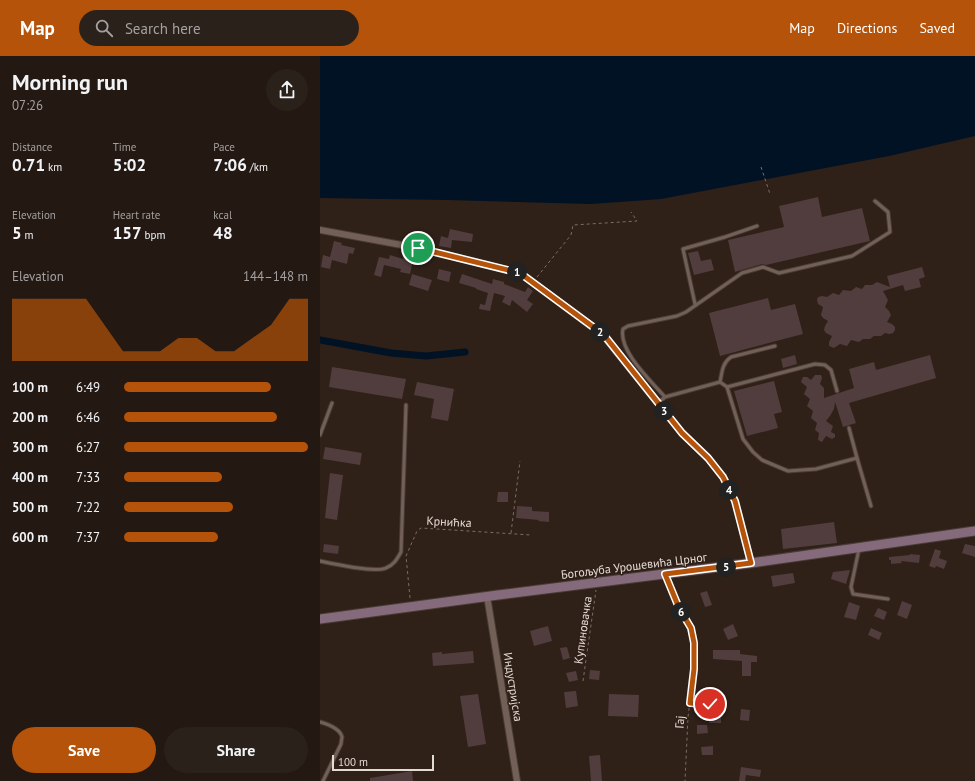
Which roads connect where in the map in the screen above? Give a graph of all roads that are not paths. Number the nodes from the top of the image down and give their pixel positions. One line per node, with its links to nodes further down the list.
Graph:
1 (876, 201): 4 (lane)
2 (757, 226): 4 (lane)
3 (320, 230): 11 (street)
4 (696, 304): 9 (lane)
5 (775, 346): 6 (lane)
6 (720, 382): 7 (lane); 9 (lane)
7 (727, 387): 8 (lane); 15 (lane)
8 (837, 391)
9 (666, 397): 11 (lane)
10 (332, 403): 14 (lane)
11 (658, 403): 20 (street)
12 (406, 405): 19 (lane)
13 (849, 428): 15 (lane)
14 (320, 435)
15 (857, 458): 16 (lane)
16 (871, 506)
17 (975, 531): 18 (street, Богољуба Урошевића Црног)
18 (859, 548): 20 (street, Богољуба Урошевића Црног); 22 (lane)
19 (320, 561)
20 (751, 563): 21 (street, Богољуба Урошевића Црног)
21 (487, 596): 23 (street, Богољуба Урошевића Црног); 26 (street, Индустријска)
22 (888, 599)
23 (320, 619)
24 (320, 722): 25 (lane)
25 (323, 781)
26 (517, 781)

